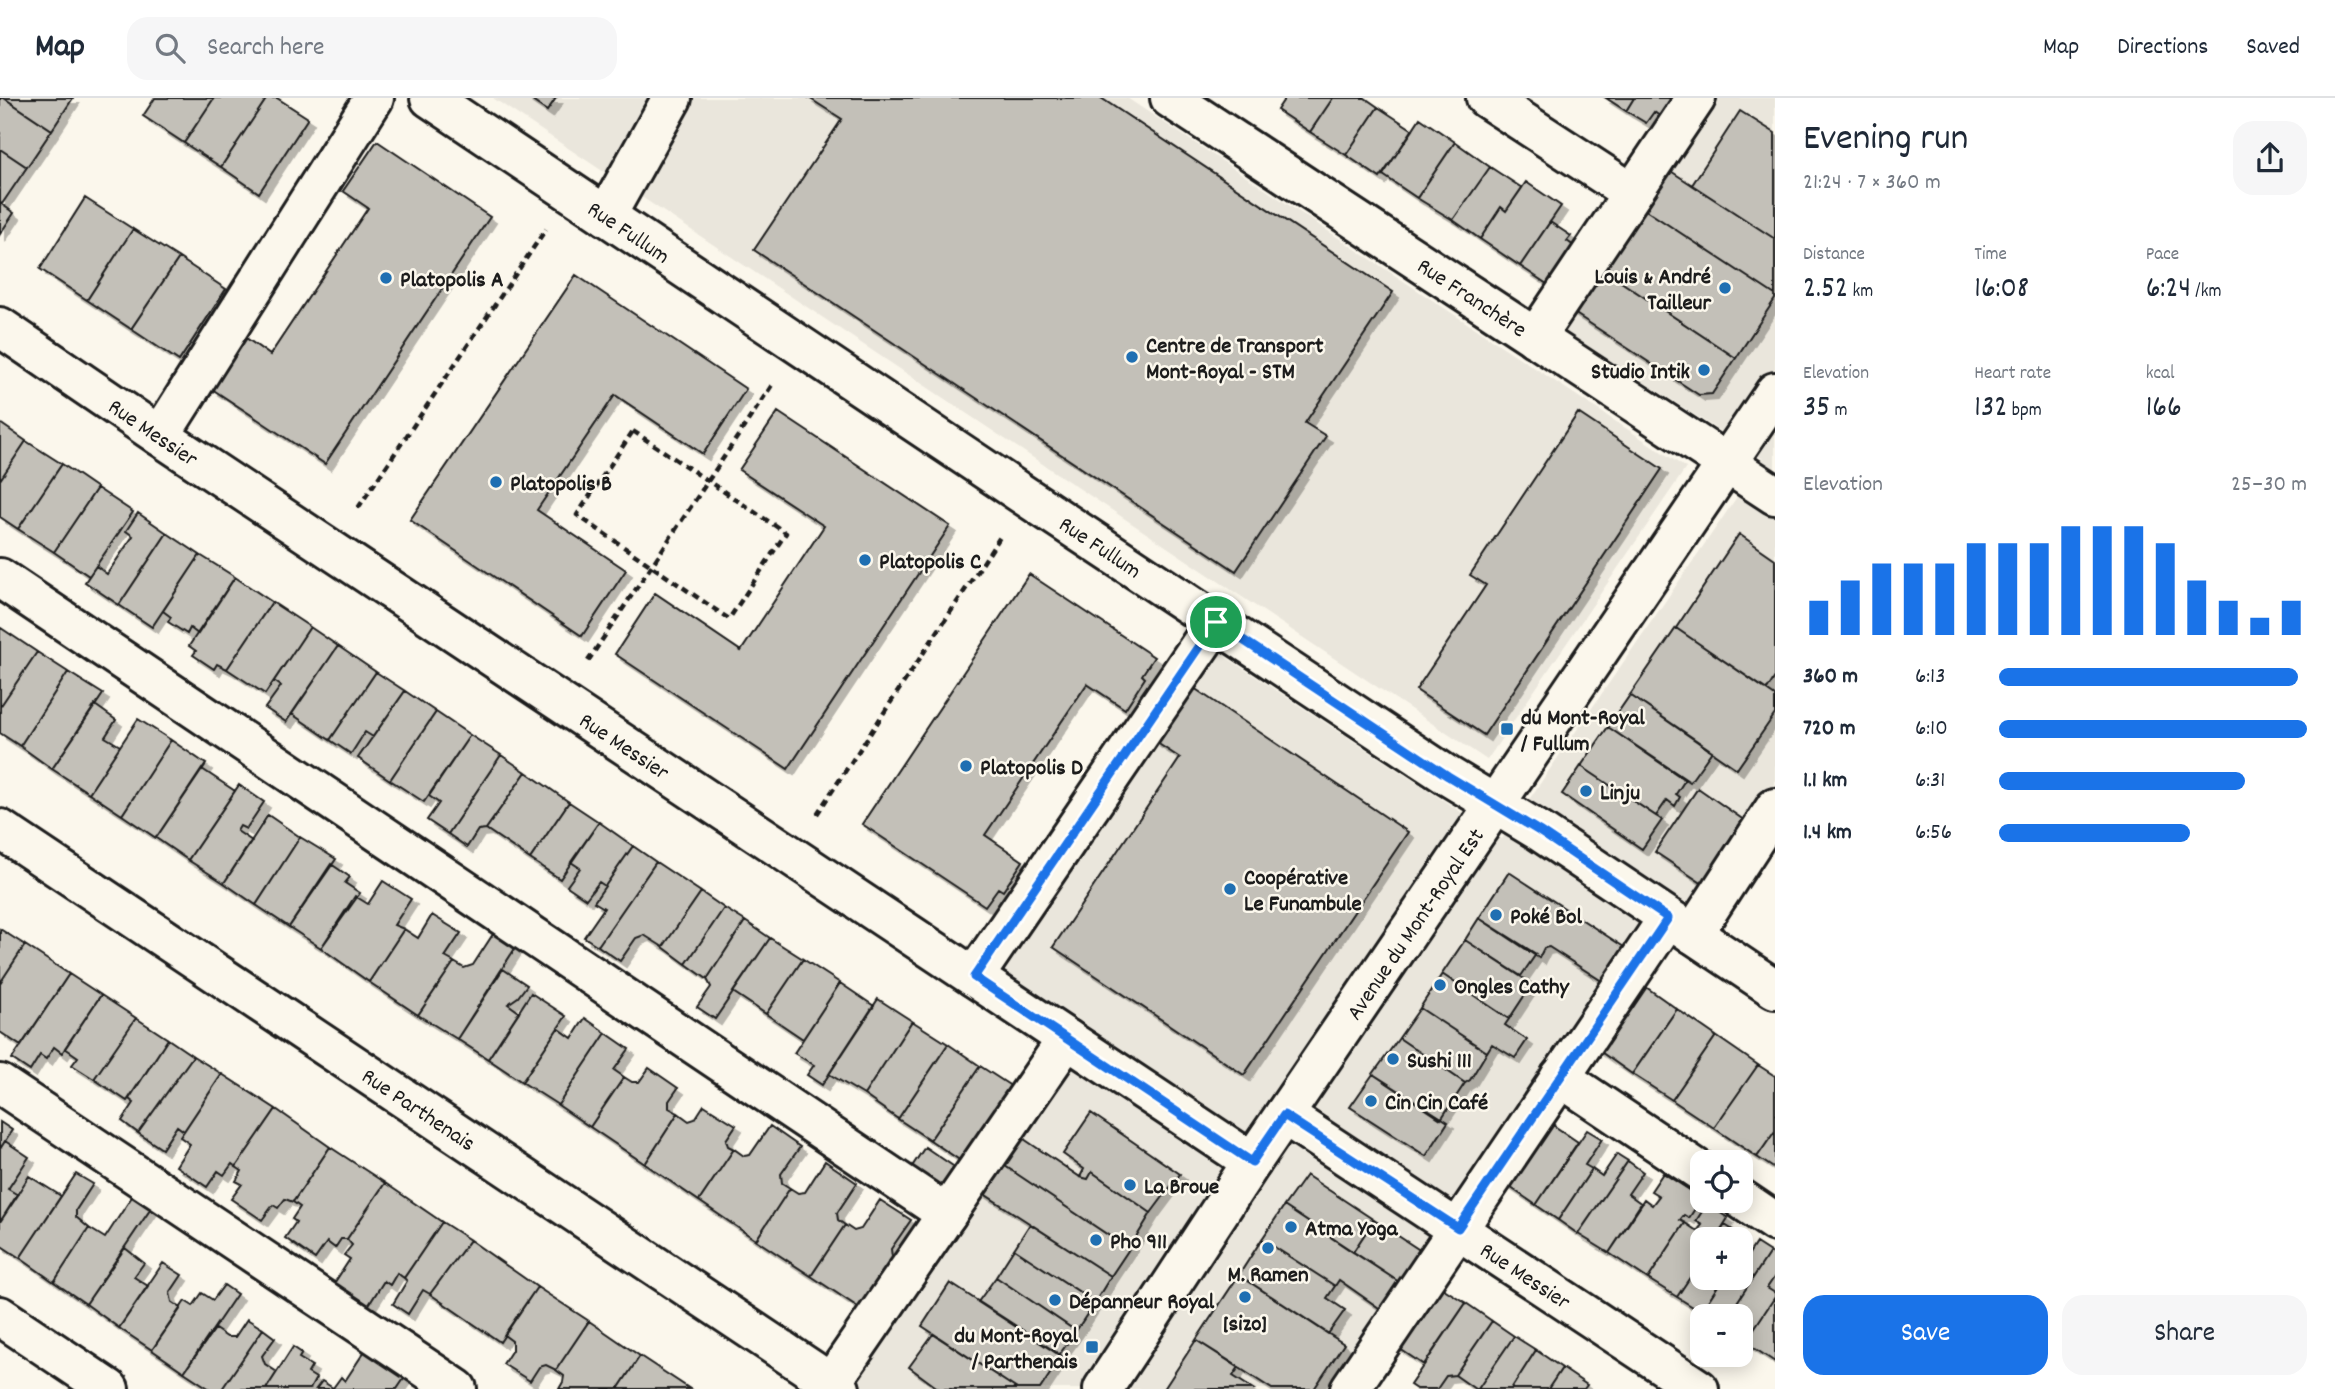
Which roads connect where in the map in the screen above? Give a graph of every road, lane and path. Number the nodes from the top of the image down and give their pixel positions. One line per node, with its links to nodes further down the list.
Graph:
1 (374, 98): 14 (street)
2 (430, 98): 8 (street, Rue Fullum)
3 (672, 98): 8 (street)
4 (1170, 98): 11 (street, Rue Franchère)
5 (1486, 98): 7 (street)
6 (1696, 98): 7 (street)
7 (1632, 193): 11 (street)
8 (606, 216): 22 (street, Rue Fullum)
9 (546, 229): 18 (path)
10 (0, 327): 14 (street, Rue Messier)
11 (1535, 338): 15 (street, Rue Franchère)
12 (774, 382): 16 (path)
13 (1775, 391): 15 (street, Avenue du Mont-Royal Est)
14 (160, 436): 29 (street, Rue Messier)
15 (1728, 463): 17 (street, Rue Franchère); 24 (street, Avenue du Mont-Royal Est)
16 (708, 481): 20 (path); 20 (path); 20 (path)
17 (1775, 495)
18 (358, 508)
19 (1002, 534): 26 (path)
20 (651, 566): 23 (path)
21 (0, 578): 38 (street)
22 (1216, 622): 24 (street, Rue Fullum); 29 (street)
23 (588, 662)
24 (1494, 805): 28 (street, Rue Fullum); 34 (street, Avenue du Mont-Royal Est)
25 (1775, 808): 28 (street)
26 (817, 814)
27 (0, 829): 43 (street, Rue Parthenais)
28 (1681, 926): 30 (street, Rue Fullum); 32 (street)
29 (974, 977): 31 (street, Rue Messier)
30 (1775, 989)
31 (1067, 1039): 35 (street, Rue Messier); 38 (street)
32 (1560, 1077): 36 (street); 40 (street)
33 (0, 1084): 45 (street)
34 (1284, 1115): 35 (street, Avenue du Mont-Royal Est); 40 (street, Rue Messier)
35 (1252, 1162): 46 (street, Avenue du Mont-Royal Est)
36 (1690, 1164)
37 (1753, 1207): 39 (street)
38 (947, 1214): 43 (street)
39 (1775, 1222)
40 (1458, 1228): 42 (street); 47 (street, Rue Messier)
41 (0, 1316): 44 (street)
42 (1362, 1385)
43 (835, 1386)
44 (109, 1389)
45 (457, 1389)
46 (1103, 1389)
47 (1699, 1389)

